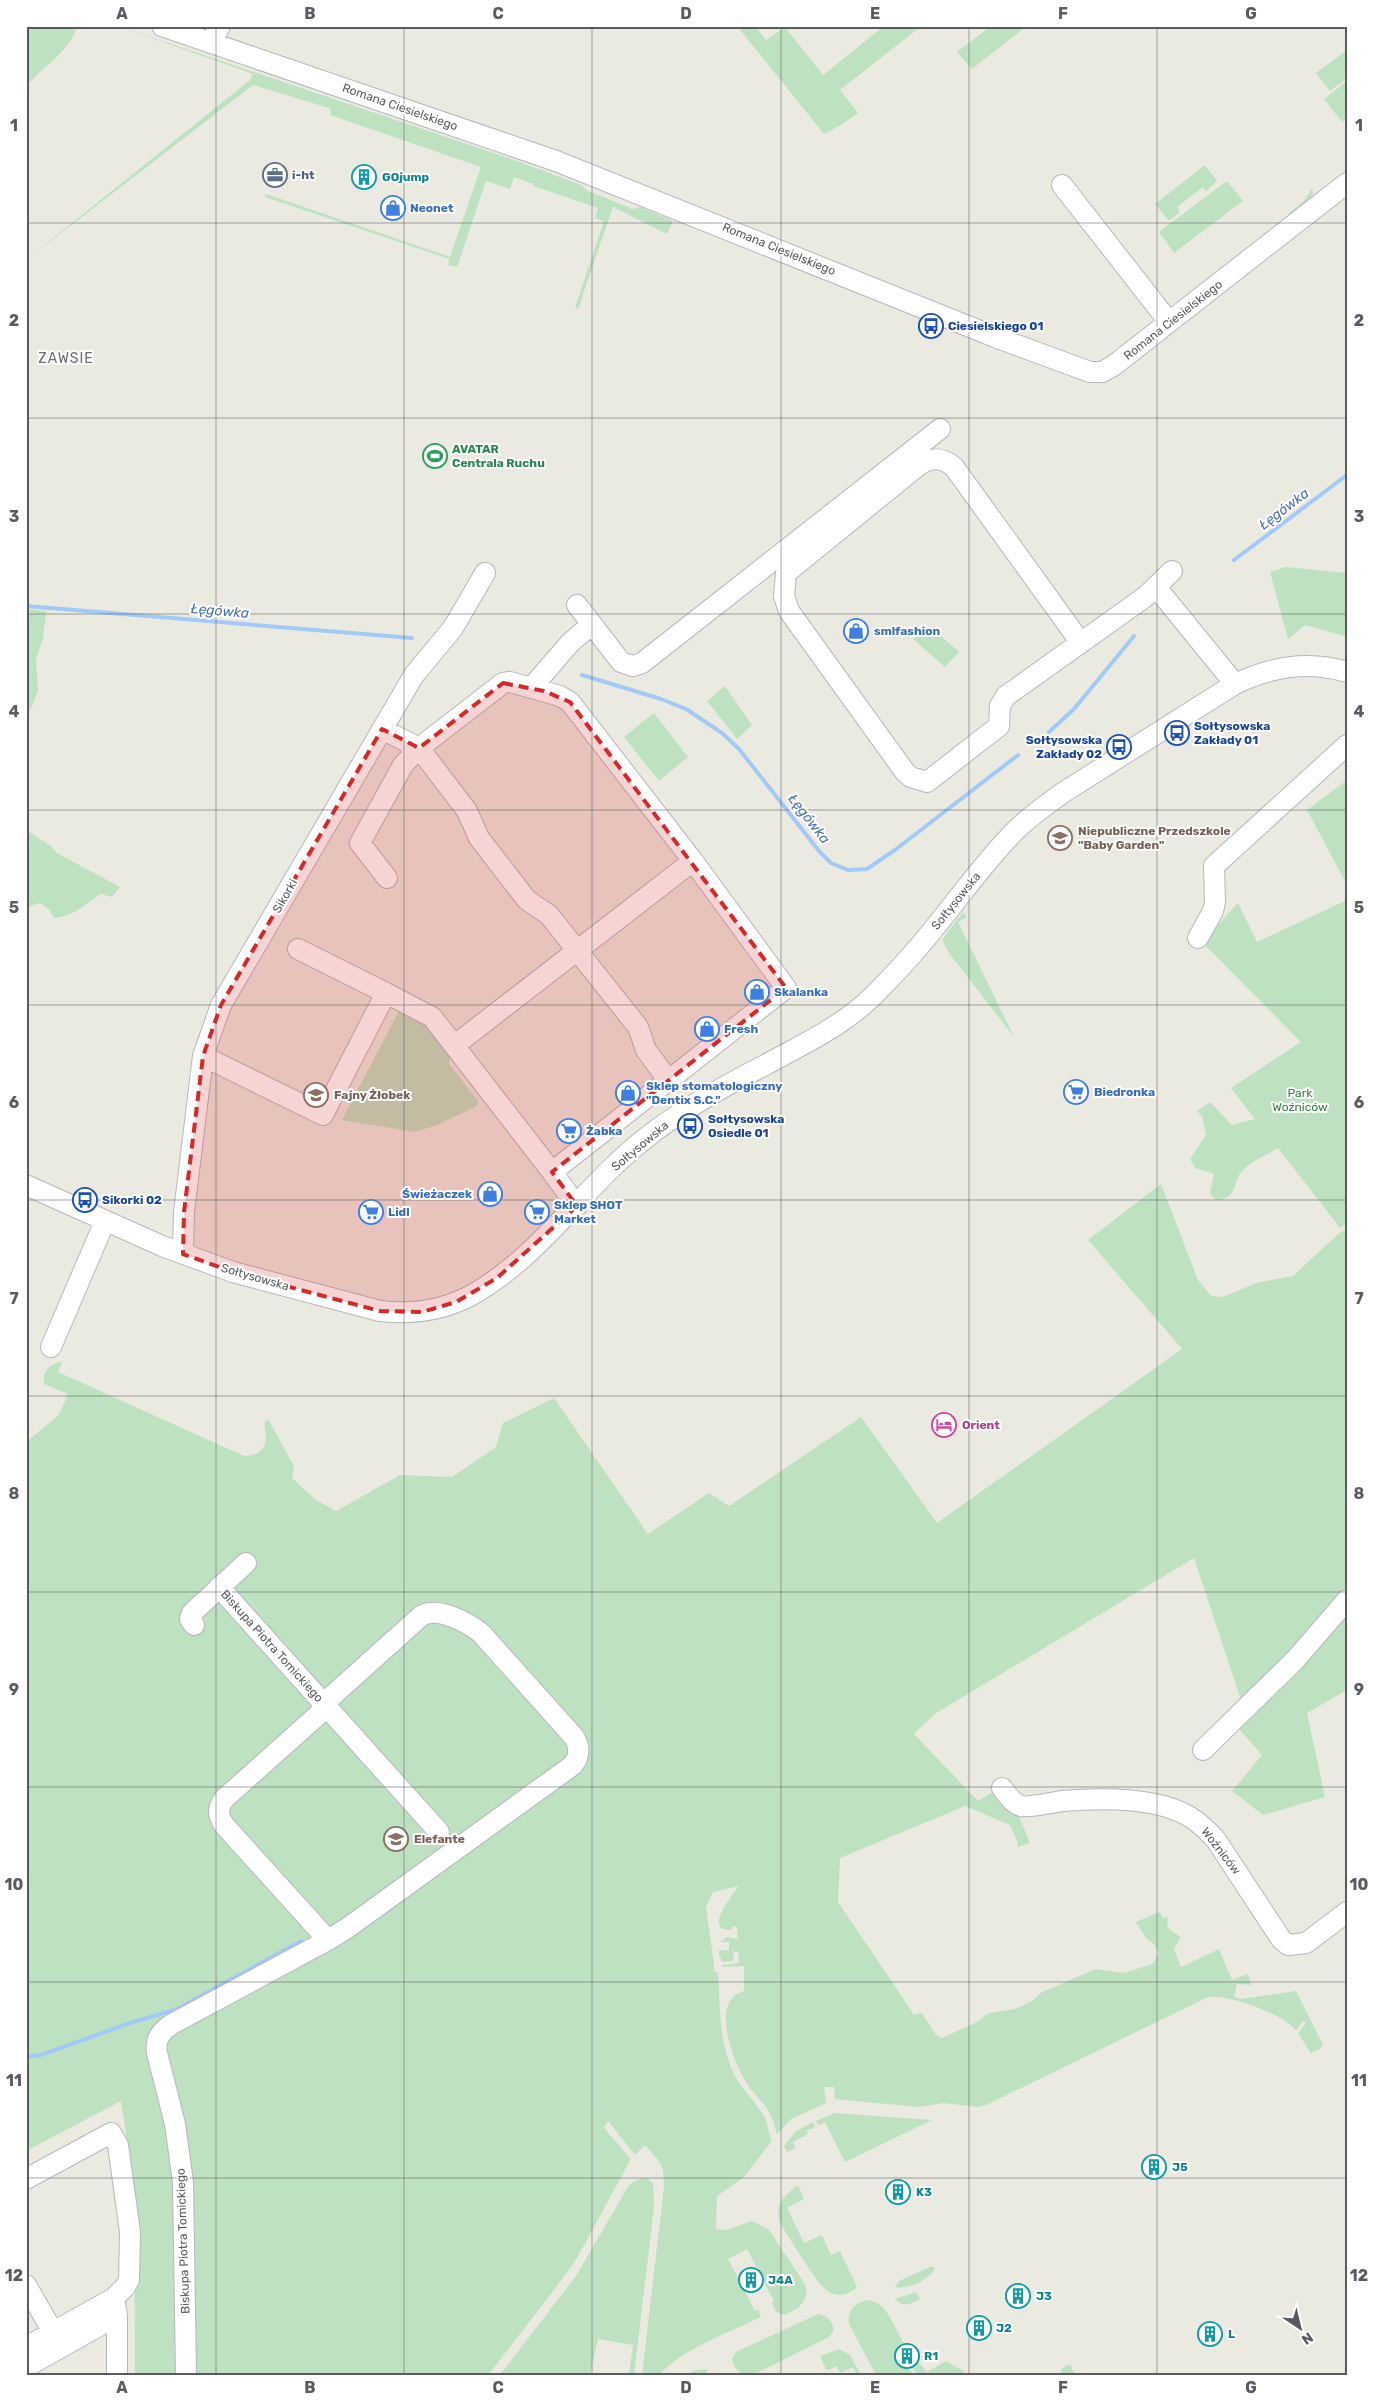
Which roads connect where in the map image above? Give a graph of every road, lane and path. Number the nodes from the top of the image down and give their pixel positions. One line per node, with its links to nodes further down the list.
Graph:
1 (162, 26): 2 (street, Romana Ciesielskiego)
2 (216, 35): 5 (street, Romana Ciesielskiego)
3 (1347, 183): 5 (street, Romana Ciesielskiego)
4 (1062, 185): 5 (street)
5 (1169, 322)
6 (940, 430): 11 (street)
7 (1172, 571): 9 (street)
8 (485, 573): 16 (street, Sikorki)
9 (1156, 587): 12 (street); 14 (street)
10 (576, 605): 11 (street)
11 (591, 625): 15 (street)
12 (1081, 643): 12 (street)
13 (1347, 672): 14 (street, Sołtysowska)
14 (1234, 684): 30 (street, Sołtysowska)
15 (532, 688): 18 (street); 19 (street)
16 (382, 729): 18 (street); 26 (street, Sikorki)
17 (1347, 745): 21 (street)
18 (419, 748): 20 (street); 23 (street)
19 (693, 861): 23 (street); 27 (street)
20 (387, 878)
21 (1198, 938)
22 (298, 949): 24 (street)
23 (576, 950): 25 (street); 27 (street)
24 (386, 993): 25 (street); 26 (street)
25 (455, 1045): 28 (street)
26 (203, 1056): 32 (street, Sikorki)
27 (668, 1080): 28 (street)
28 (552, 1172): 30 (street)
29 (26, 1185): 31 (street, Sołtysowska)
30 (577, 1206): 32 (street, Sołtysowska)
31 (105, 1221): 32 (street, Sołtysowska); 33 (street)
32 (183, 1254)
33 (51, 1347)
34 (246, 1562): 35 (street, Biskupa Piotra Tomickiego)
35 (219, 1587): 37 (street, Biskupa Piotra Tomickiego); 38 (street, Biskupa Piotra Tomickiego)
36 (1347, 1600): 39 (street)
37 (194, 1625)
38 (325, 1705): 41 (street, Biskupa Piotra Tomickiego); 43 (street, Biskupa Piotra Tomickiego); 43 (street, Biskupa Piotra Tomickiego)
39 (1203, 1750)
40 (1002, 1788): 42 (street, Woźniców)
41 (439, 1832)
42 (1347, 1912)
43 (328, 1940): 51 (street, Biskupa Piotra Tomickiego)
44 (26, 2179): 46 (street)
45 (26, 2285): 47 (street)
46 (116, 2307): 47 (street); 49 (street); 50 (street)
47 (52, 2332): 48 (street)
48 (26, 2347)
49 (26, 2367)
50 (117, 2375)
51 (186, 2375)

